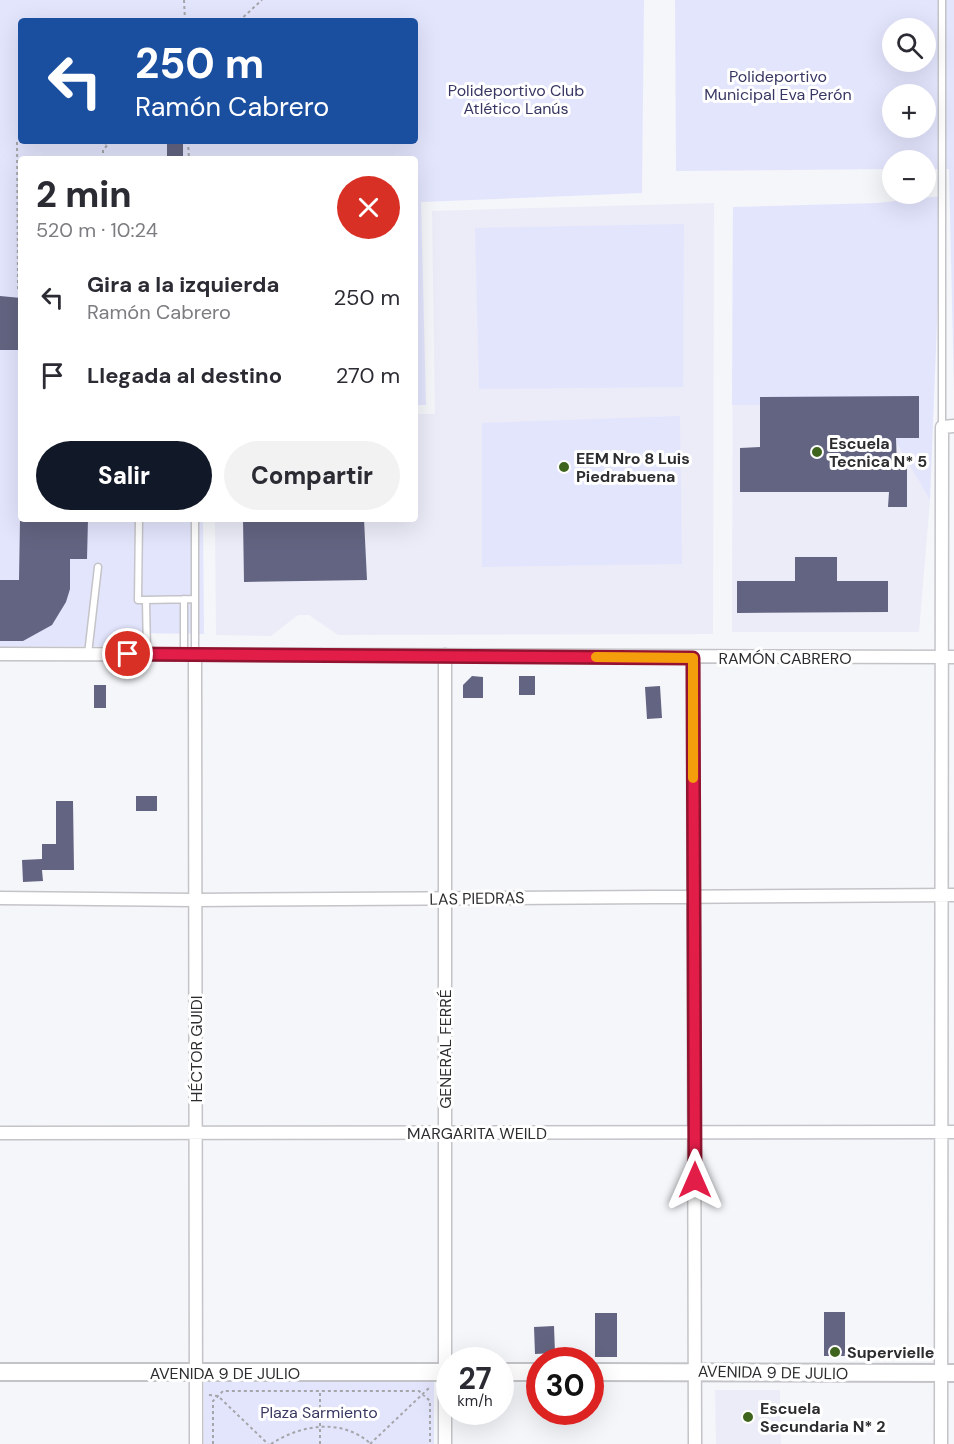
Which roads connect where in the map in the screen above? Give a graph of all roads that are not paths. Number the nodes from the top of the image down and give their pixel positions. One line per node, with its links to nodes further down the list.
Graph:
1 (942, 0): 2 (lane)
2 (948, 427): 14 (street)
3 (139, 522): 8 (lane)
4 (195, 522): 7 (lane)
5 (98, 567): 10 (lane)
6 (184, 599): 7 (lane); 8 (lane); 12 (lane)
7 (195, 599): 12 (lane)
8 (146, 600): 11 (lane)
9 (2, 654): 10 (street, RAMÓN CABRERO)
10 (88, 654): 11 (street, RAMÓN CABRERO)
11 (147, 654): 12 (street, RAMÓN CABRERO)
12 (190, 654): 13 (street, RAMÓN CABRERO); 20 (street, HÉCTOR GUIDI)
13 (445, 655): 15 (street, RAMÓN CABRERO); 19 (street, GENERAL FERRÉ)
14 (948, 657): 15 (street, RAMÓN CABRERO); 16 (street)
15 (693, 658): 17 (street)
16 (948, 895): 17 (street, LAS PIEDRAS); 23 (street)
17 (694, 896): 19 (street, LAS PIEDRAS); 22 (street)
18 (0, 898): 20 (street, LAS PIEDRAS)
19 (444, 899): 20 (street, LAS PIEDRAS); 25 (street, GENERAL FERRÉ)
20 (195, 900): 21 (street, HÉCTOR GUIDI)
21 (196, 1131): 24 (street, MARGARITA WEILD); 25 (street, MARGARITA WEILD); 31 (street, HÉCTOR GUIDI)
22 (694, 1132): 23 (street, MARGARITA WEILD); 25 (street, MARGARITA WEILD); 29 (street)
23 (948, 1132): 32 (street)
24 (0, 1133)
25 (445, 1133): 26 (street, GENERAL FERRÉ)
26 (448, 1347)
27 (0, 1371): 31 (street, AVENIDA 9 DE JULIO)
28 (604, 1371): 29 (street, AVENIDA 9 DE JULIO)
29 (695, 1371): 32 (street, AVENIDA 9 DE JULIO); 36 (street)
30 (436, 1372): 31 (street, AVENIDA 9 DE JULIO)
31 (195, 1373): 34 (street, HÉCTOR GUIDI)
32 (947, 1373): 37 (street)
33 (446, 1425): 35 (street, GENERAL FERRÉ)
34 (196, 1444)
35 (445, 1444)
36 (695, 1444)
37 (941, 1444)

